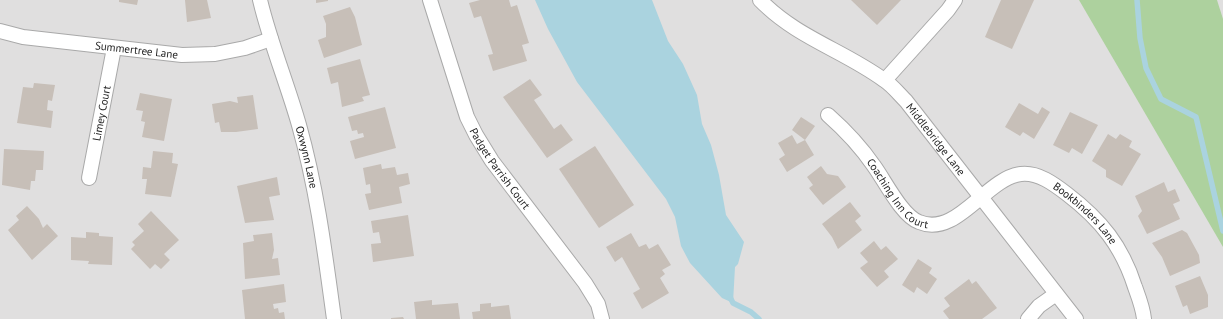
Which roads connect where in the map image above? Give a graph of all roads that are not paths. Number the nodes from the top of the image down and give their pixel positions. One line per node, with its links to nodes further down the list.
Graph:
1 (260, 0): 6 (street, Oxwynn Lane)
2 (430, 0): 14 (street, Padget Parrish Court)
3 (760, 0): 8 (street, Middlebridge Lane)
4 (955, 0): 8 (street)
5 (0, 31): 7 (street, Summertree Lane)
6 (271, 39): 7 (street, Summertree Lane); 13 (street, Oxwynn Lane)
7 (114, 48): 10 (street, Limey Court)
8 (885, 80): 11 (street, Middlebridge Lane)
9 (828, 115): 11 (street, Coaching Inn Court)
10 (89, 178)
11 (981, 196): 12 (street, Middlebridge Lane); 17 (street, Bookbinders Lane)
12 (1056, 294): 15 (street); 16 (street, Middlebridge Lane)
13 (334, 319)
14 (602, 319)
15 (1028, 319)
16 (1076, 319)
17 (1144, 319)

